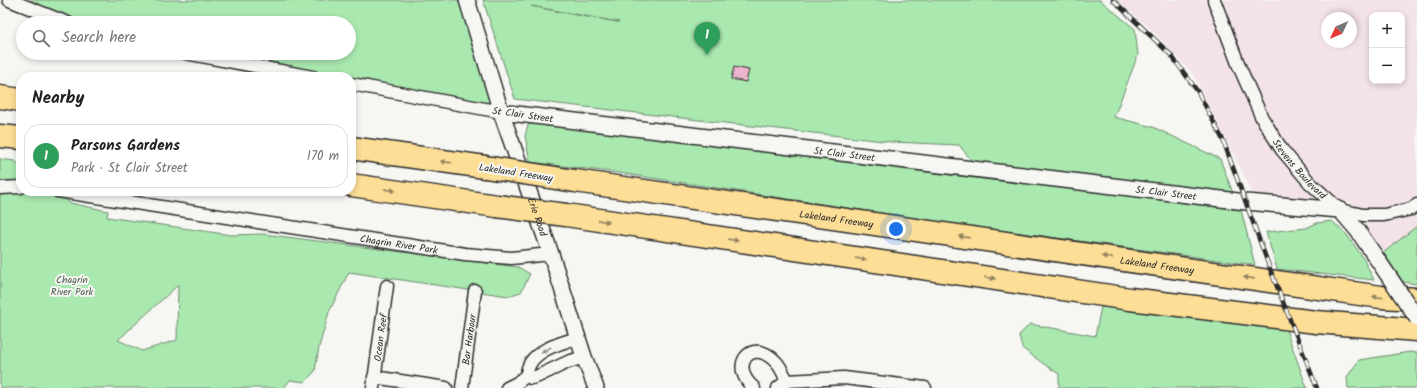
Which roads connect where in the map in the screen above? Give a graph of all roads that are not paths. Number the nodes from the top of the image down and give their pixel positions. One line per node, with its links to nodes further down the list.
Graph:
1 (9, 0): 4 (street)
2 (467, 0): 10 (street, Erie Road)
3 (1214, 0): 21 (street, Stevens Boulevard)
4 (50, 16)
5 (222, 60): 6 (street)
6 (286, 72)
7 (356, 85): 10 (street, St Clair Street)
8 (0, 97): 9 (highway)
9 (16, 99)
10 (501, 112): 21 (street, St Clair Street); 22 (street, Erie Road)
11 (0, 136): 12 (highway)
12 (16, 138)
13 (16, 148): 14 (highway)
14 (0, 149)
15 (356, 149): 25 (highway, Lakeland Freeway, one-way to 15, bridge)
16 (356, 186): 27 (highway, one-way to 27, bridge)
17 (16, 187): 18 (street)
18 (0, 188)
19 (90, 196): 22 (street, Chagrin River Park)
20 (1417, 205): 21 (street)
21 (1340, 210): 26 (street, Stevens Boulevard, bridge)
22 (551, 254): 28 (street, Erie Road)
23 (387, 286): 31 (street, Ocean Reef)
24 (475, 291): 34 (street, Bar Harbour)
25 (1417, 299)
26 (1417, 318)
27 (1417, 330)
28 (578, 338): 29 (street, Erie Road); 30 (street, one-way to 30)
29 (584, 357): 30 (street); 36 (street, Erie Road)
30 (527, 376): 35 (street)
31 (373, 382): 33 (street)
32 (783, 384): 37 (street); 38 (street)
33 (446, 388)
34 (462, 388)
35 (506, 388)
36 (596, 388)
37 (754, 388)
38 (925, 388)

